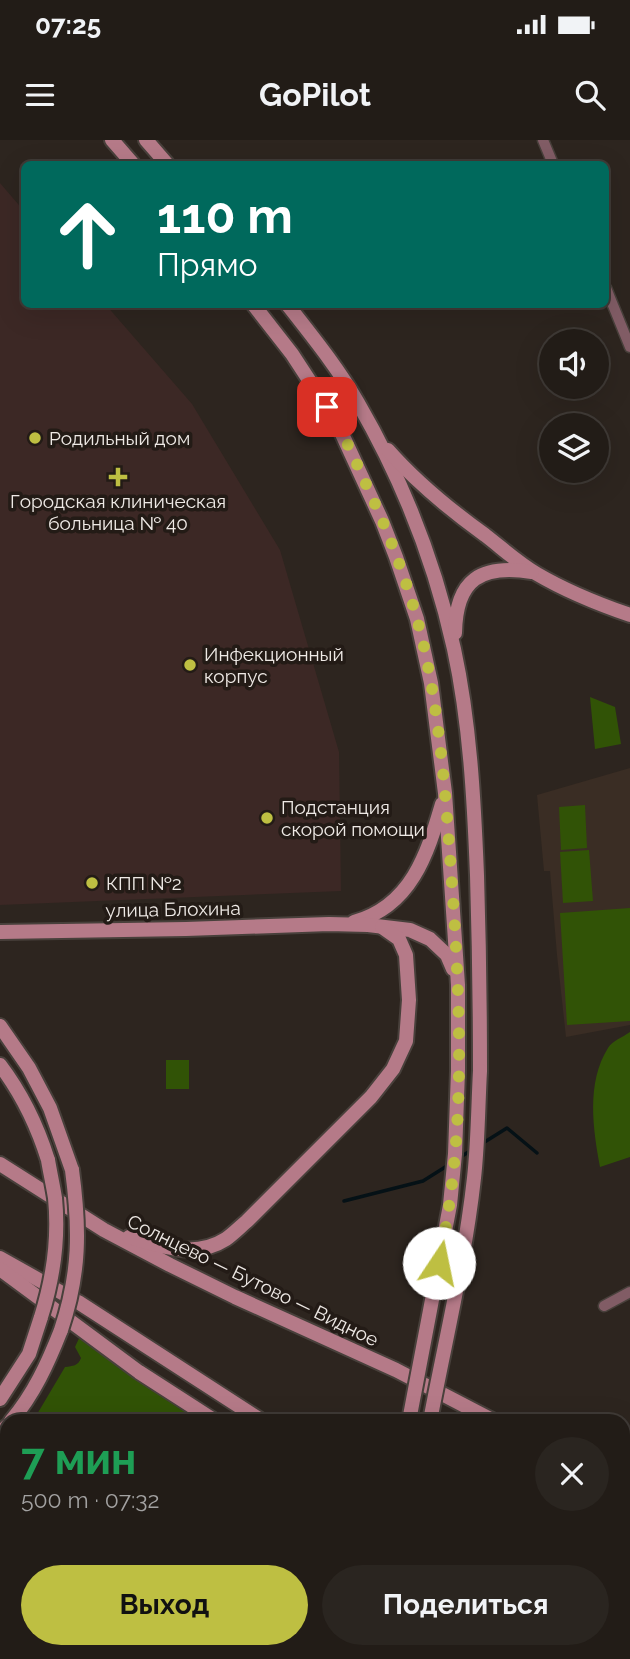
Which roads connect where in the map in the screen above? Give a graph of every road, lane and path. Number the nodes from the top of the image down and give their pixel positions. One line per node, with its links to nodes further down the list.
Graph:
1 (112, 140): 4 (main road)
2 (146, 140): 5 (main road)
3 (543, 140): 6 (street)
4 (130, 161)
5 (164, 161)
6 (552, 161)
7 (609, 295): 10 (street)
8 (256, 308): 15 (main road)
9 (290, 308): 11 (main road)
10 (630, 347)
11 (378, 439): 12 (main road); 14 (main road)
12 (534, 572): 13 (main road); 14 (main road)
13 (630, 615)
14 (454, 649): 33 (main road, bridge)
15 (446, 793): 16 (main road); 19 (main road)
16 (346, 924): 17 (main road); 18 (main road, улица Блохина)
17 (382, 927): 19 (main road); 23 (main road)
18 (0, 932)
19 (458, 985): 32 (main road, bridge)
20 (0, 1026): 29 (main road, bridge)
21 (0, 1065): 28 (main road, bridge)
22 (0, 1164): 23 (main road, Солнцево — Бутово — Видное)
23 (104, 1230): 34 (main road, Солнцево — Бутово — Видное)
24 (0, 1258): 31 (main road)
25 (0, 1269): 30 (main road)
26 (630, 1292): 27 (street)
27 (604, 1306)
28 (0, 1399)
29 (17, 1414)
30 (204, 1414)
31 (251, 1414)
32 (410, 1414)
33 (431, 1414)
34 (481, 1414)

